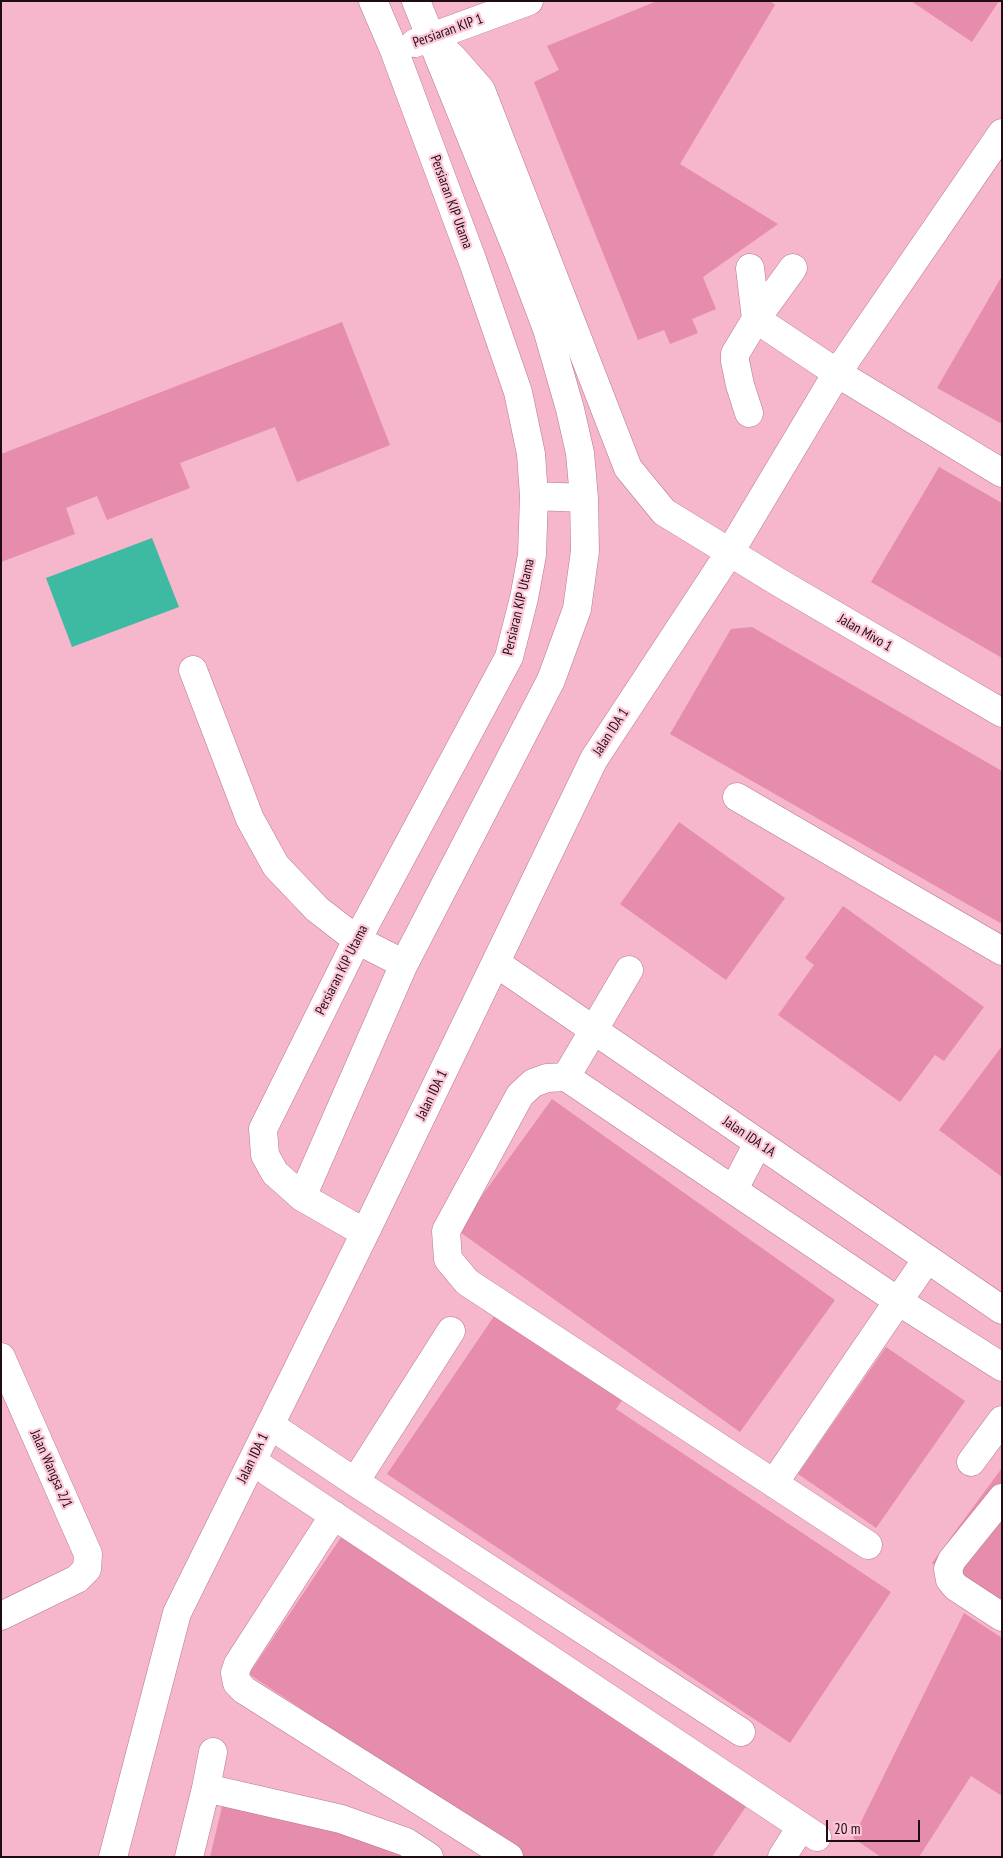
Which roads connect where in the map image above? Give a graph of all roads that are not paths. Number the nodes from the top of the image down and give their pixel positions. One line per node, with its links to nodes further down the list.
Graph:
1 (373, 1): 5 (street, Persiaran KIP Utama)
2 (416, 1): 4 (street)
3 (529, 1): 4 (street, Persiaran KIP 1)
4 (430, 38): 5 (street, Persiaran KIP 1); 14 (street); 15 (street, Jalan Mivo 1)
5 (394, 50): 13 (street, Persiaran KIP Utama)
6 (1002, 133): 10 (street, Jalan IDA 1)
7 (750, 268): 9 (street)
8 (793, 268): 9 (street)
9 (756, 319): 10 (street); 11 (street)
10 (837, 373): 12 (street); 15 (street, Jalan IDA 1)
11 (749, 413)
12 (1002, 473)
13 (534, 496): 14 (street); 19 (street, Persiaran KIP Utama)
14 (584, 498): 22 (street)
15 (730, 552): 17 (street, Jalan Mivo 1); 21 (street, Jalan IDA 1)
16 (193, 670): 19 (street)
17 (1002, 713)
18 (737, 797): 20 (street)
19 (357, 940): 22 (street); 28 (street, Persiaran KIP Utama)
20 (1002, 951)
21 (496, 963): 24 (street, Jalan IDA 1A); 29 (street, Jalan IDA 1)
22 (404, 964): 28 (street)
23 (630, 970): 24 (street)
24 (594, 1030): 25 (street); 26 (street, Jalan IDA 1A)
25 (566, 1077): 27 (street); 41 (street)
26 (758, 1143): 27 (street); 30 (street, Jalan IDA 1A)
27 (734, 1188): 31 (street)
28 (302, 1197): 29 (street, Persiaran KIP Utama)
29 (365, 1233): 37 (street, Jalan IDA 1)
30 (927, 1259): 31 (street); 32 (street, Jalan IDA 1A)
31 (898, 1301): 35 (street); 41 (street)
32 (1002, 1310)
33 (451, 1331): 40 (street)
34 (1, 1357): 45 (street, Jalan Wangsa 2/1)
35 (1002, 1367)
36 (1002, 1420): 39 (street)
37 (270, 1425): 38 (street, Jalan IDA 1); 40 (street)
38 (252, 1461): 43 (street); 50 (street, Jalan IDA 1)
39 (971, 1462)
40 (355, 1482): 47 (street)
41 (774, 1483): 44 (street)
42 (1002, 1498): 46 (street)
43 (334, 1515): 53 (street); 54 (street)
44 (868, 1545)
45 (1, 1616)
46 (1002, 1618)
47 (741, 1732)
48 (213, 1752): 49 (street)
49 (206, 1788): 51 (street); 52 (street)
50 (113, 1857)
51 (189, 1857)
52 (429, 1857)
53 (509, 1857)
54 (782, 1857)

